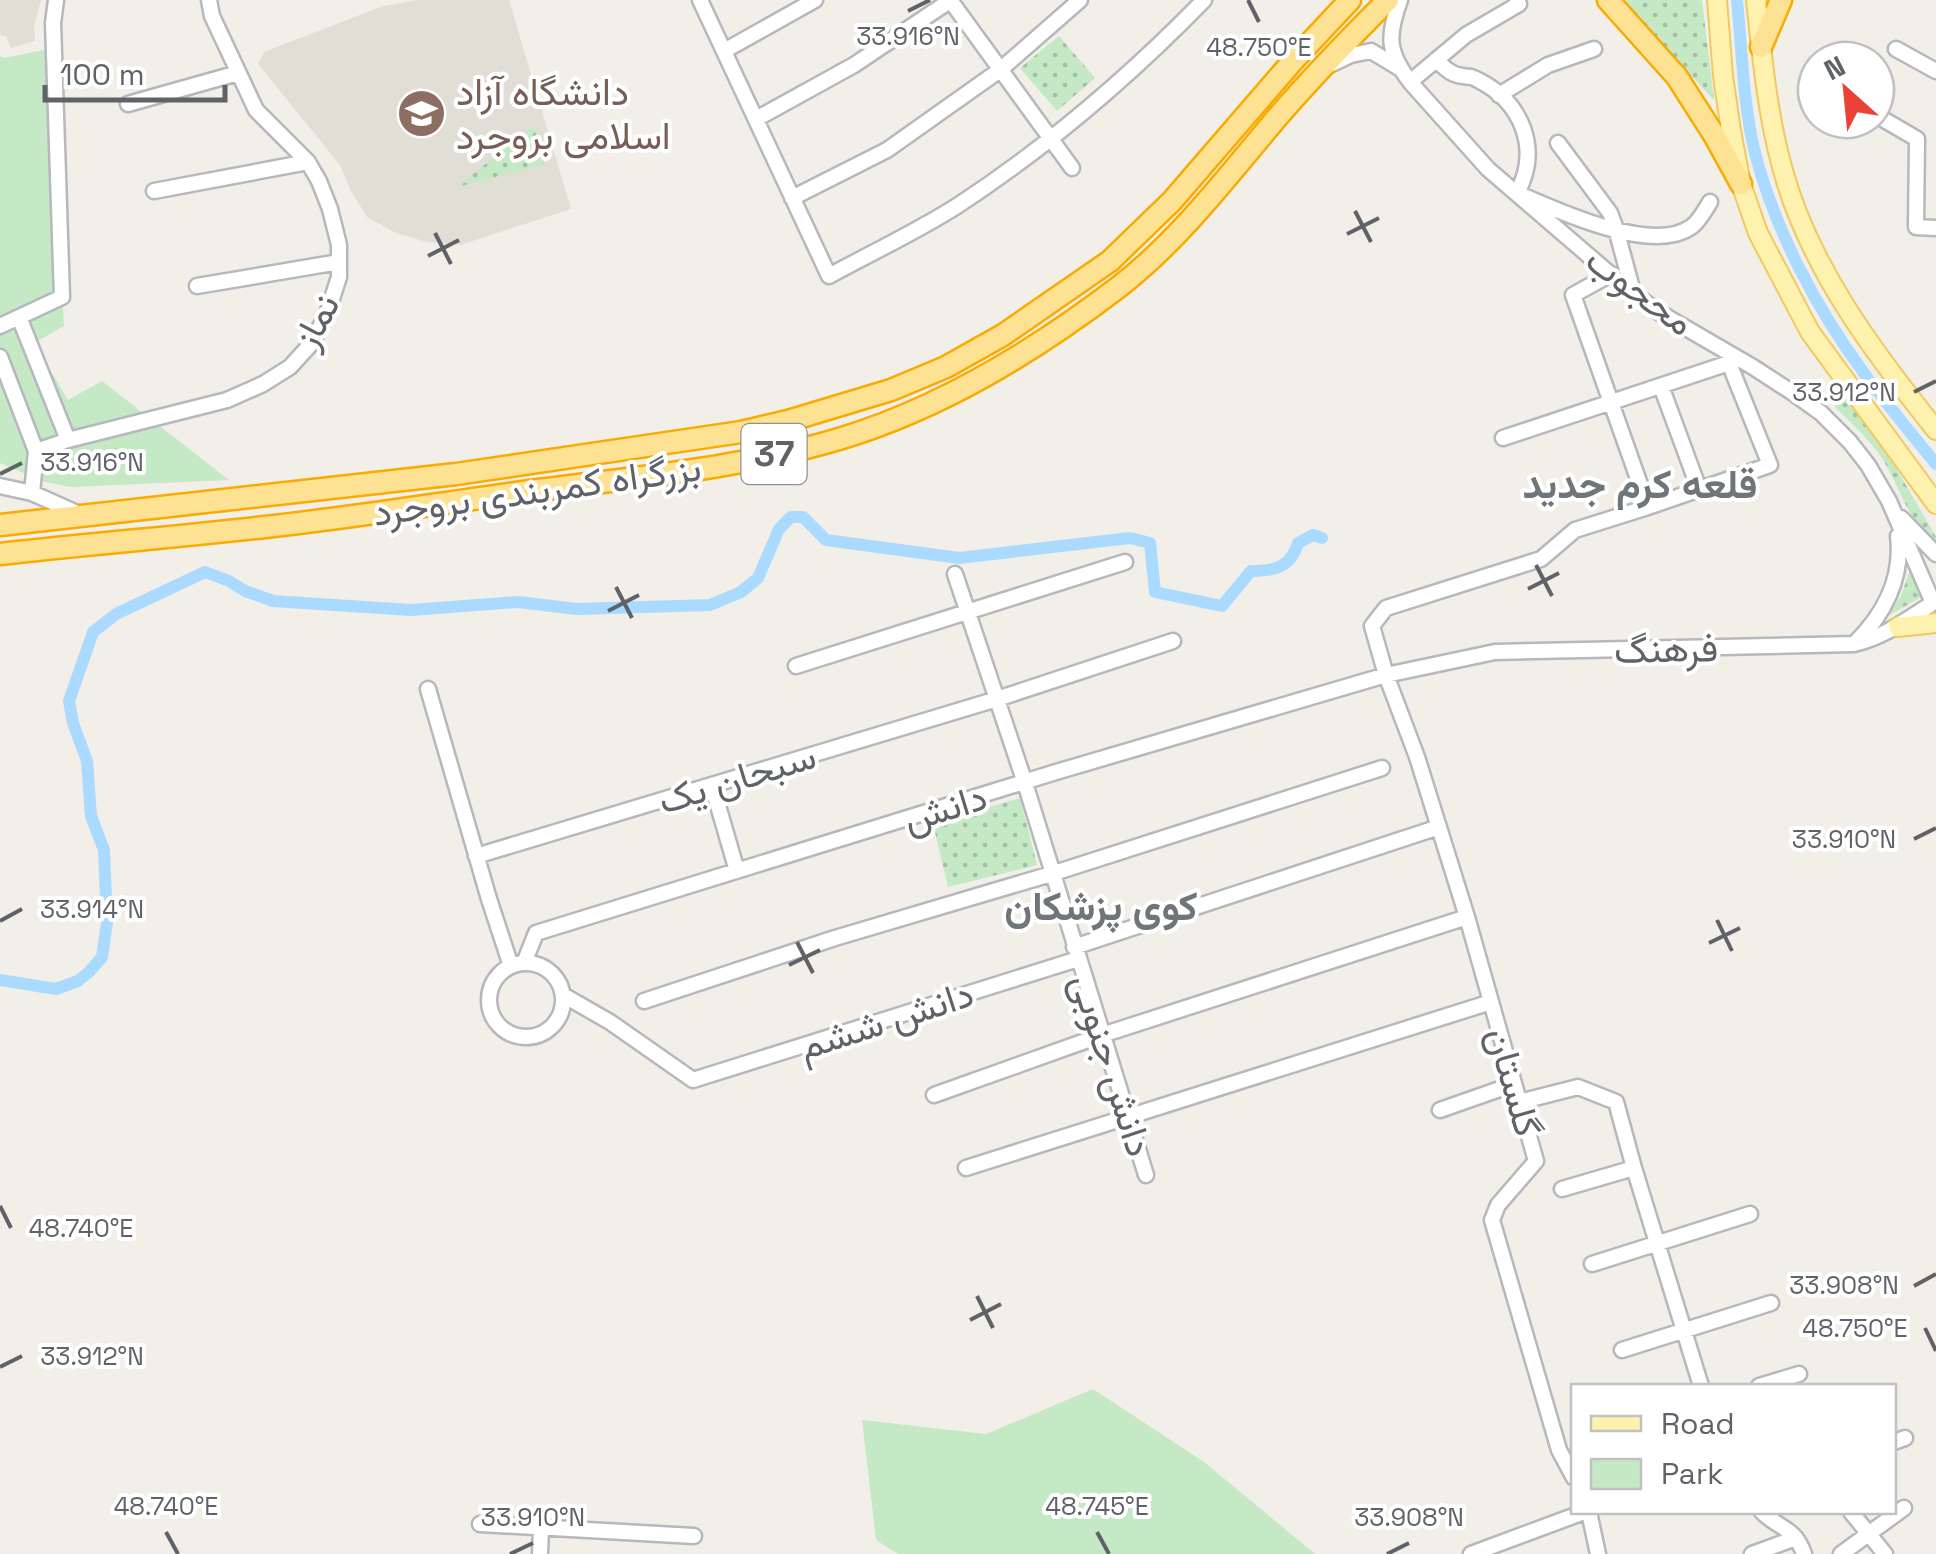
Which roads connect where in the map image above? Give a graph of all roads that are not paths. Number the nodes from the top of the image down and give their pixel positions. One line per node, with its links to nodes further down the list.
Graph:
1 (56, 0): 46 (street)
2 (209, 0): 25 (street, نماز)
3 (700, 0): 19 (street)
4 (815, 0): 19 (street)
5 (950, 0): 23 (street); 29 (street)
6 (1080, 0): 23 (street)
7 (1204, 0): 31 (street)
8 (1350, 0): 62 (highway, بزرگراه کمربندی بروجرد / 37)
9 (1388, 0): 21 (highway, بزرگراه کمربندی بروجرد / 37)
10 (1400, 0): 22 (street)
11 (1518, 0): 20 (street)
12 (1608, 0): 35 (highway)
13 (1717, 0): 35 (main road)
14 (1756, 0): 16 (main road)
15 (1781, 0): 16 (highway)
16 (1761, 47): 52 (main road)
17 (1896, 48): 24 (street)
18 (1594, 49): 27 (street)
19 (724, 51): 29 (street)
20 (1436, 60): 26 (street); 27 (street)
21 (1321, 68): 22 (street); 64 (highway, بزرگراه کمربندی بروجرد / 37)
22 (1399, 68): 26 (street, محجوب)
23 (1000, 70): 31 (street); 38 (street)
24 (1936, 70)
25 (238, 74): 28 (street); 33 (street, نماز)
26 (1410, 82): 37 (street, محجوب)
27 (1499, 95): 37 (street)
28 (128, 104)
29 (756, 119): 38 (street)
30 (1896, 127): 40 (street)
31 (1050, 139): 34 (street); 38 (street)
32 (1558, 143): 41 (street)
33 (308, 162): 36 (street); 42 (street, نماز)
34 (1072, 168)
35 (1741, 184): 60 (main road)
36 (154, 190)
37 (1517, 193): 41 (street); 43 (street, محجوب)
38 (792, 198)
39 (1710, 202): 41 (street)
40 (1936, 228)
41 (1616, 229): 45 (street)
42 (339, 262): 44 (street); 54 (street, نماز)
43 (1610, 274): 45 (street, محجوب); 51 (street)
44 (197, 286)
45 (1633, 292): 49 (street, محجوب)
46 (19, 317): 47 (street); 54 (street)
47 (0, 326)
48 (0, 357): 55 (street)
49 (1735, 361): 50 (street); 57 (street); 59 (street, محجوب)
50 (1661, 386): 51 (street); 57 (street)
51 (1611, 402): 53 (street); 61 (street)
52 (1936, 430)
53 (1502, 438)
54 (68, 440): 55 (street, نماز)
55 (36, 451): 58 (street)
56 (0, 486): 58 (street)
57 (1699, 489): 61 (street)
58 (32, 493): 62 (street)
59 (1888, 501): 65 (street); 68 (street); 73 (street)
60 (1936, 504)
61 (1648, 507): 75 (street, گلستان)
62 (82, 515): 63 (highway, بزرگراه کمربندی بروجرد / 37)
63 (0, 525)
64 (0, 554)
65 (1936, 554)
66 (1126, 562): 69 (street)
67 (955, 574): 69 (street, دانش جنوبی)
68 (1934, 602): 71 (street, فرهنگ)
69 (968, 612): 74 (street); 77 (street, دانش جنوبی)
70 (1936, 623): 71 (main road)
71 (1898, 626): 73 (street, فرهنگ)
72 (1173, 641): 77 (street, سبحان یک)
73 (1854, 644): 75 (street, فرهنگ)
74 (796, 666)
75 (1386, 675): 79 (street, دانش); 81 (street, گلستان)
76 (428, 689): 82 (street)
77 (997, 700): 79 (street, دانش جنوبی); 80 (street, سبحان یک)
78 (1382, 768): 84 (street)
79 (1024, 783): 83 (street, دانش); 84 (street, دانش جنوبی)
80 (712, 786): 82 (street, سبحان یک); 83 (street)
81 (1439, 827): 85 (street, گلستان); 86 (street, دانش ششم)
82 (476, 856): 87 (street)
83 (737, 871): 87 (street, دانش)
84 (1052, 874): 86 (street, دانش جنوبی); 89 (street)
85 (1468, 917): 90 (street, گلستان); 91 (street)
86 (1076, 953): 88 (street, دانش ششم); 91 (street, دانش جنوبی)
87 (518, 964): 88 (street); 88 (street)
88 (563, 995)
89 (644, 1001)
90 (1491, 1002): 92 (street, گلستان); 96 (street)
91 (1102, 1035): 93 (street); 96 (street, دانش جنوبی)
92 (1514, 1084): 94 (street, گلستان); 95 (street)
93 (934, 1095)
94 (1519, 1102): 98 (street); 110 (street, گلستان)
95 (1440, 1110)
96 (1129, 1118): 97 (street); 99 (street, دانش جنوبی)
97 (966, 1168)
98 (1634, 1168): 100 (street); 102 (street)
99 (1146, 1175)
100 (1562, 1190)
101 (1750, 1214): 102 (street)
102 (1657, 1243): 103 (street); 105 (street)
103 (1592, 1264)
104 (1771, 1302): 105 (street)
105 (1684, 1330): 106 (street); 108 (street)
106 (1622, 1350)
107 (1799, 1374): 109 (street)
108 (1700, 1384)
109 (1766, 1384)
110 (1571, 1472)
111 (1904, 1508): 117 (street)
112 (1581, 1514): 124 (street)
113 (1588, 1514): 125 (street)
114 (1764, 1514): 122 (street)
115 (1853, 1514): 120 (street)
116 (1896, 1514): 120 (street)
117 (1896, 1514)
118 (480, 1524): 119 (street)
119 (542, 1528): 121 (street); 123 (street)
120 (1869, 1534): 128 (street); 129 (street)
121 (694, 1536)
122 (1796, 1538): 126 (street); 127 (street)
123 (540, 1554)
124 (1471, 1554)
125 (1598, 1554)
126 (1752, 1554)
127 (1804, 1554)
128 (1841, 1554)
129 (1885, 1554)

